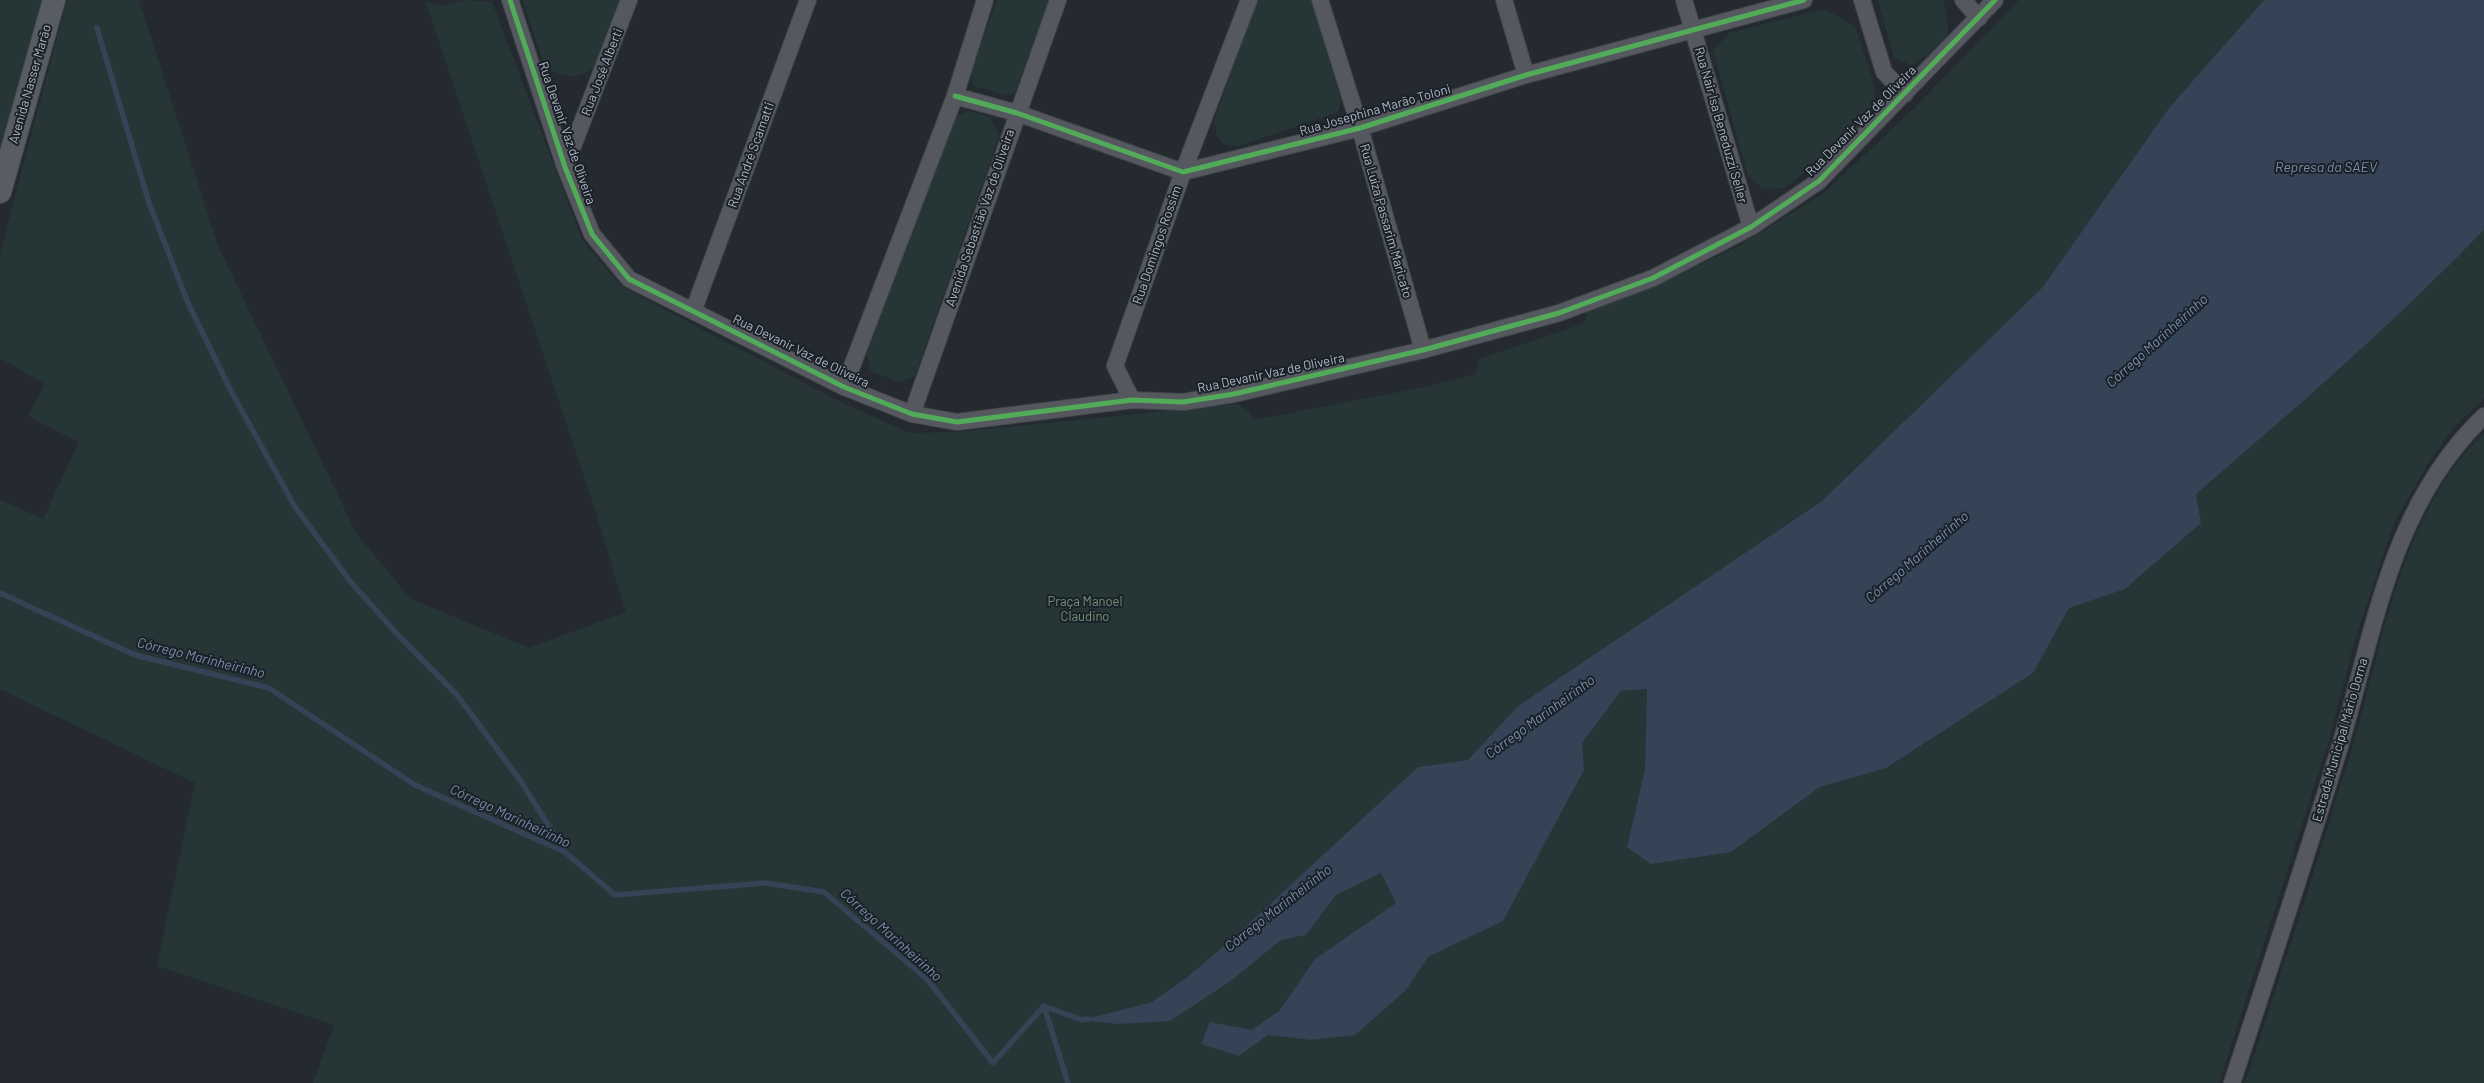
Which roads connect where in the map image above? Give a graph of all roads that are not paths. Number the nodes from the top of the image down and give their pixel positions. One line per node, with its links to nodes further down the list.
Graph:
1 (54, 0): 24 (main road, Avenida Nasser Marão)
2 (510, 0): 22 (street, Rua Devanir Vaz de Oliveira)
3 (629, 0): 22 (street, Rua José Alberti)
4 (808, 0): 26 (street, Rua André Scamatti)
5 (985, 0): 19 (street)
6 (1058, 0): 20 (street, Avenida Sebastião Vaz de Oliveira)
7 (1249, 0): 23 (street, Rua Domingos Rossim)
8 (1320, 0): 21 (street, Rua Luíza Passarim Maricato)
9 (1504, 0): 17 (street)
10 (1684, 0): 16 (street, Rua Nair Isa Beneduzzi Seller)
11 (1804, 0): 16 (street, Rua Josephina Marão Toloni)
12 (1862, 0): 18 (street)
13 (1963, 0): 15 (street)
14 (1995, 0): 15 (street, Rua Devanir Vaz de Oliveira)
15 (1979, 18): 18 (street, Rua Devanir Vaz de Oliveira)
16 (1693, 32): 17 (street, Rua Josephina Marão Toloni); 25 (street, Rua Nair Isa Beneduzzi Seller)
17 (1526, 75): 21 (street, Rua Josephina Marão Toloni)
18 (1905, 94): 25 (street, Rua Devanir Vaz de Oliveira)
19 (955, 96): 20 (street); 28 (street)
20 (1017, 113): 23 (street); 30 (street, Avenida Sebastião Vaz de Oliveira)
21 (1360, 128): 23 (street, Rua Josephina Marão Toloni); 27 (street, Rua Luíza Passarim Maricato)
22 (565, 167): 26 (street, Rua Devanir Vaz de Oliveira)
23 (1183, 172): 29 (street, Rua Domingos Rossim)
24 (0, 192)
25 (1751, 228): 27 (street, Rua Devanir Vaz de Oliveira)
26 (694, 309): 28 (street, Rua Devanir Vaz de Oliveira)
27 (1423, 350): 29 (street, Rua Devanir Vaz de Oliveira)
28 (844, 387): 30 (street, Rua Devanir Vaz de Oliveira)
29 (1132, 400): 30 (street, Rua Devanir Vaz de Oliveira)
30 (912, 414)
31 (2484, 416): 32 (street, Estrada Municipal Mário Dorna)
32 (2232, 1083)

